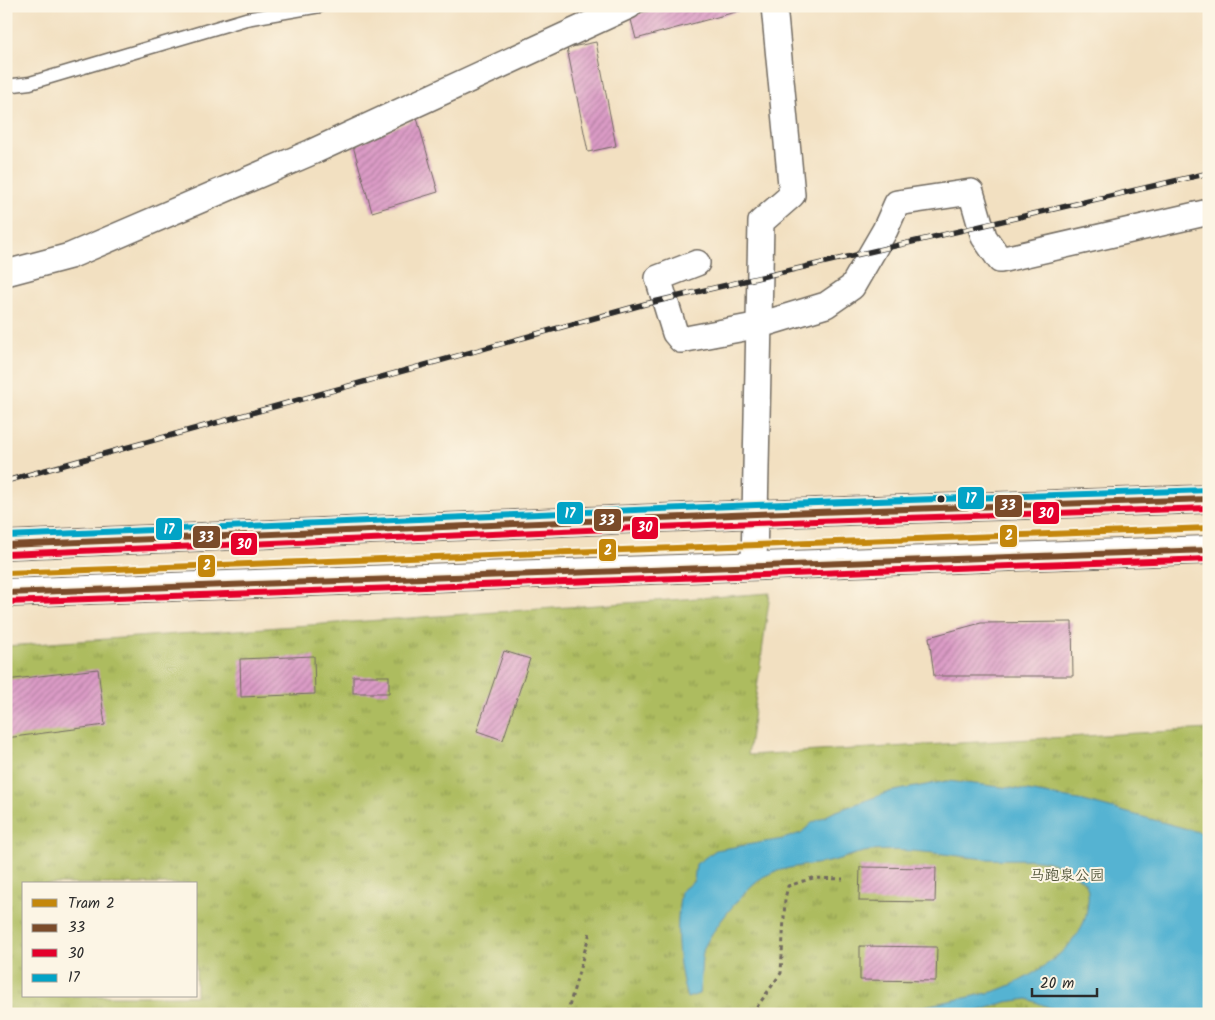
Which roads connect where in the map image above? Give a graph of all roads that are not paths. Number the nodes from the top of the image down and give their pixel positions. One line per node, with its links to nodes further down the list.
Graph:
1 (320, 6): 4 (lane)
2 (629, 6): 7 (street)
3 (774, 6): 8 (street)
4 (6, 86)
5 (1209, 212): 8 (street)
6 (698, 262): 8 (street)
7 (6, 273)
8 (760, 324): 10 (street)
9 (1209, 500): 10 (main road)
10 (756, 514): 11 (main road); 13 (street)
11 (6, 545)
12 (1209, 550): 13 (main road)
13 (754, 565): 14 (main road)
14 (6, 593)

